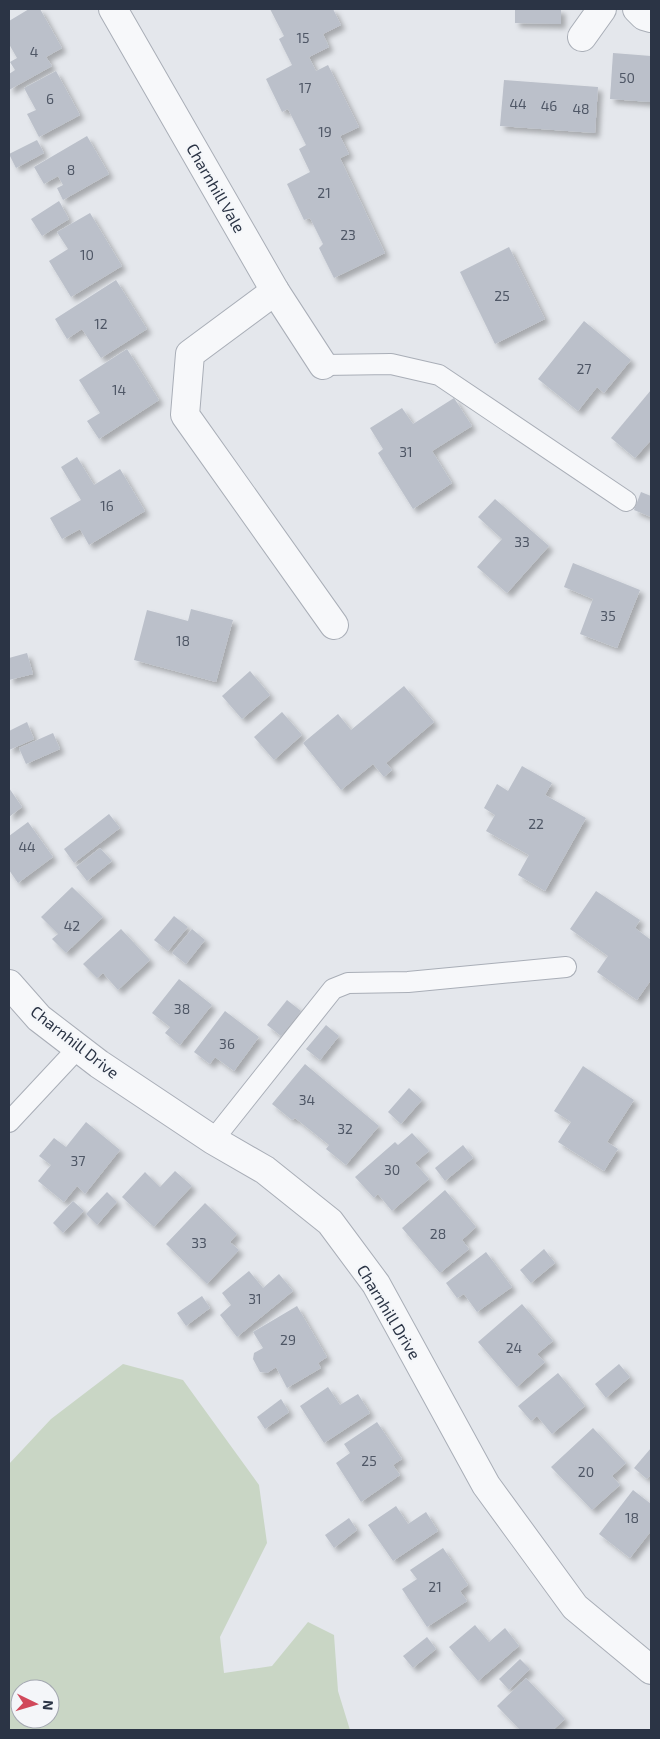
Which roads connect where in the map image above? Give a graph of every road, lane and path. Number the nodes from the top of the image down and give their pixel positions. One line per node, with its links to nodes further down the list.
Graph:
1 (113, 9): 6 (street, Charnhill Vale)
2 (602, 9): 5 (street)
3 (637, 9): 4 (street)
4 (651, 18)
5 (582, 37)
6 (276, 291): 7 (street, Charnhill Vale); 9 (street)
7 (323, 365): 8 (lane)
8 (626, 501)
9 (334, 625)
10 (566, 967): 14 (lane)
11 (9, 984): 12 (street, Charnhill Drive)
12 (78, 1048): 13 (lane); 14 (street, Charnhill Drive)
13 (9, 1122)
14 (214, 1140): 15 (street, Charnhill Drive)
15 (651, 1670)

